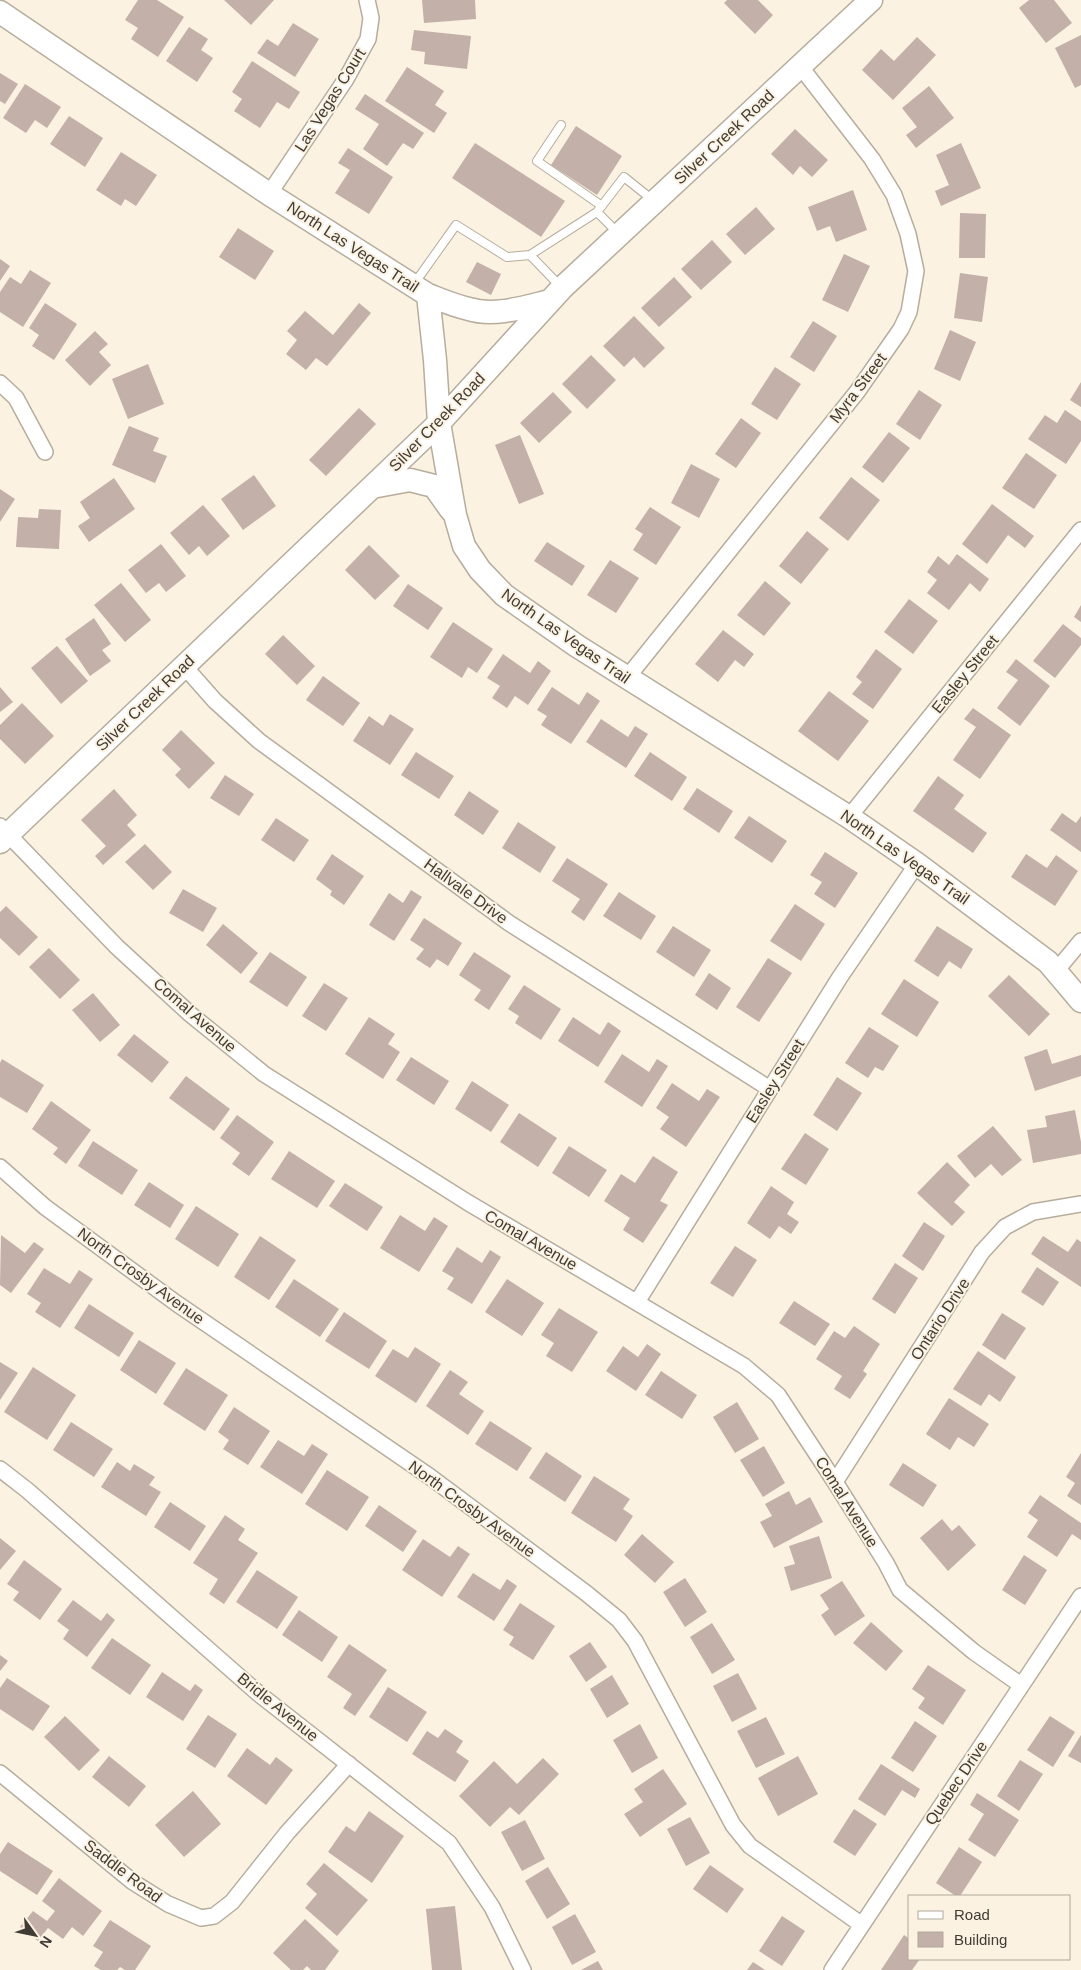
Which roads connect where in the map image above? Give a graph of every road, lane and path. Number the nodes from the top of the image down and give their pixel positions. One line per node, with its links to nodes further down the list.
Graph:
1 (367, 0): 6 (street, Las Vegas Court)
2 (871, 0): 4 (street, Silver Creek Road)
3 (0, 12): 6 (street, North Las Vegas Trail)
4 (800, 66): 7 (street, Silver Creek Road); 20 (street, Myra Street)
5 (561, 125): 8 (lane)
6 (269, 194): 11 (street, North Las Vegas Trail)
7 (656, 202): 8 (lane); 9 (street, Silver Creek Road)
8 (600, 209): 9 (lane); 10 (lane)
9 (620, 236): 12 (street, Silver Creek Road)
10 (530, 255): 11 (lane); 12 (lane)
11 (420, 291): 12 (street); 14 (street, North Las Vegas Trail)
12 (556, 295): 14 (street, Silver Creek Road)
13 (0, 383): 15 (street)
14 (439, 423): 16 (street, Silver Creek Road); 17 (street, North Las Vegas Trail)
15 (45, 452)
16 (372, 487): 17 (street); 19 (street, Silver Creek Road)
17 (455, 515): 20 (street, North Las Vegas Trail)
18 (1081, 530): 21 (street, Easley Street)
19 (184, 666): 22 (street, Silver Creek Road); 27 (street, Hallvale Drive)
20 (626, 679): 21 (street, North Las Vegas Trail)
21 (850, 817): 23 (street, North Las Vegas Trail)
22 (3, 834): 30 (street, Comal Avenue)
23 (917, 864): 25 (street, North Las Vegas Trail); 27 (street, Easley Street)
24 (1081, 941): 25 (street)
25 (1056, 971): 26 (street, North Las Vegas Trail)
26 (1081, 1001)
27 (770, 1089): 30 (street, Easley Street)
28 (0, 1167): 37 (street, North Crosby Avenue)
29 (1081, 1204): 32 (street, Ontario Drive)
30 (637, 1302): 32 (street, Comal Avenue)
31 (0, 1469): 35 (street, Bridle Avenue)
32 (835, 1482): 34 (street, Comal Avenue)
33 (1081, 1596): 34 (street, Quebec Drive)
34 (1021, 1685): 37 (street, Quebec Drive)
35 (349, 1764): 36 (street, Saddle Road); 38 (street, Bridle Avenue)
36 (0, 1773)
37 (862, 1925): 39 (street, Quebec Drive)
38 (523, 1970)
39 (832, 1970)

